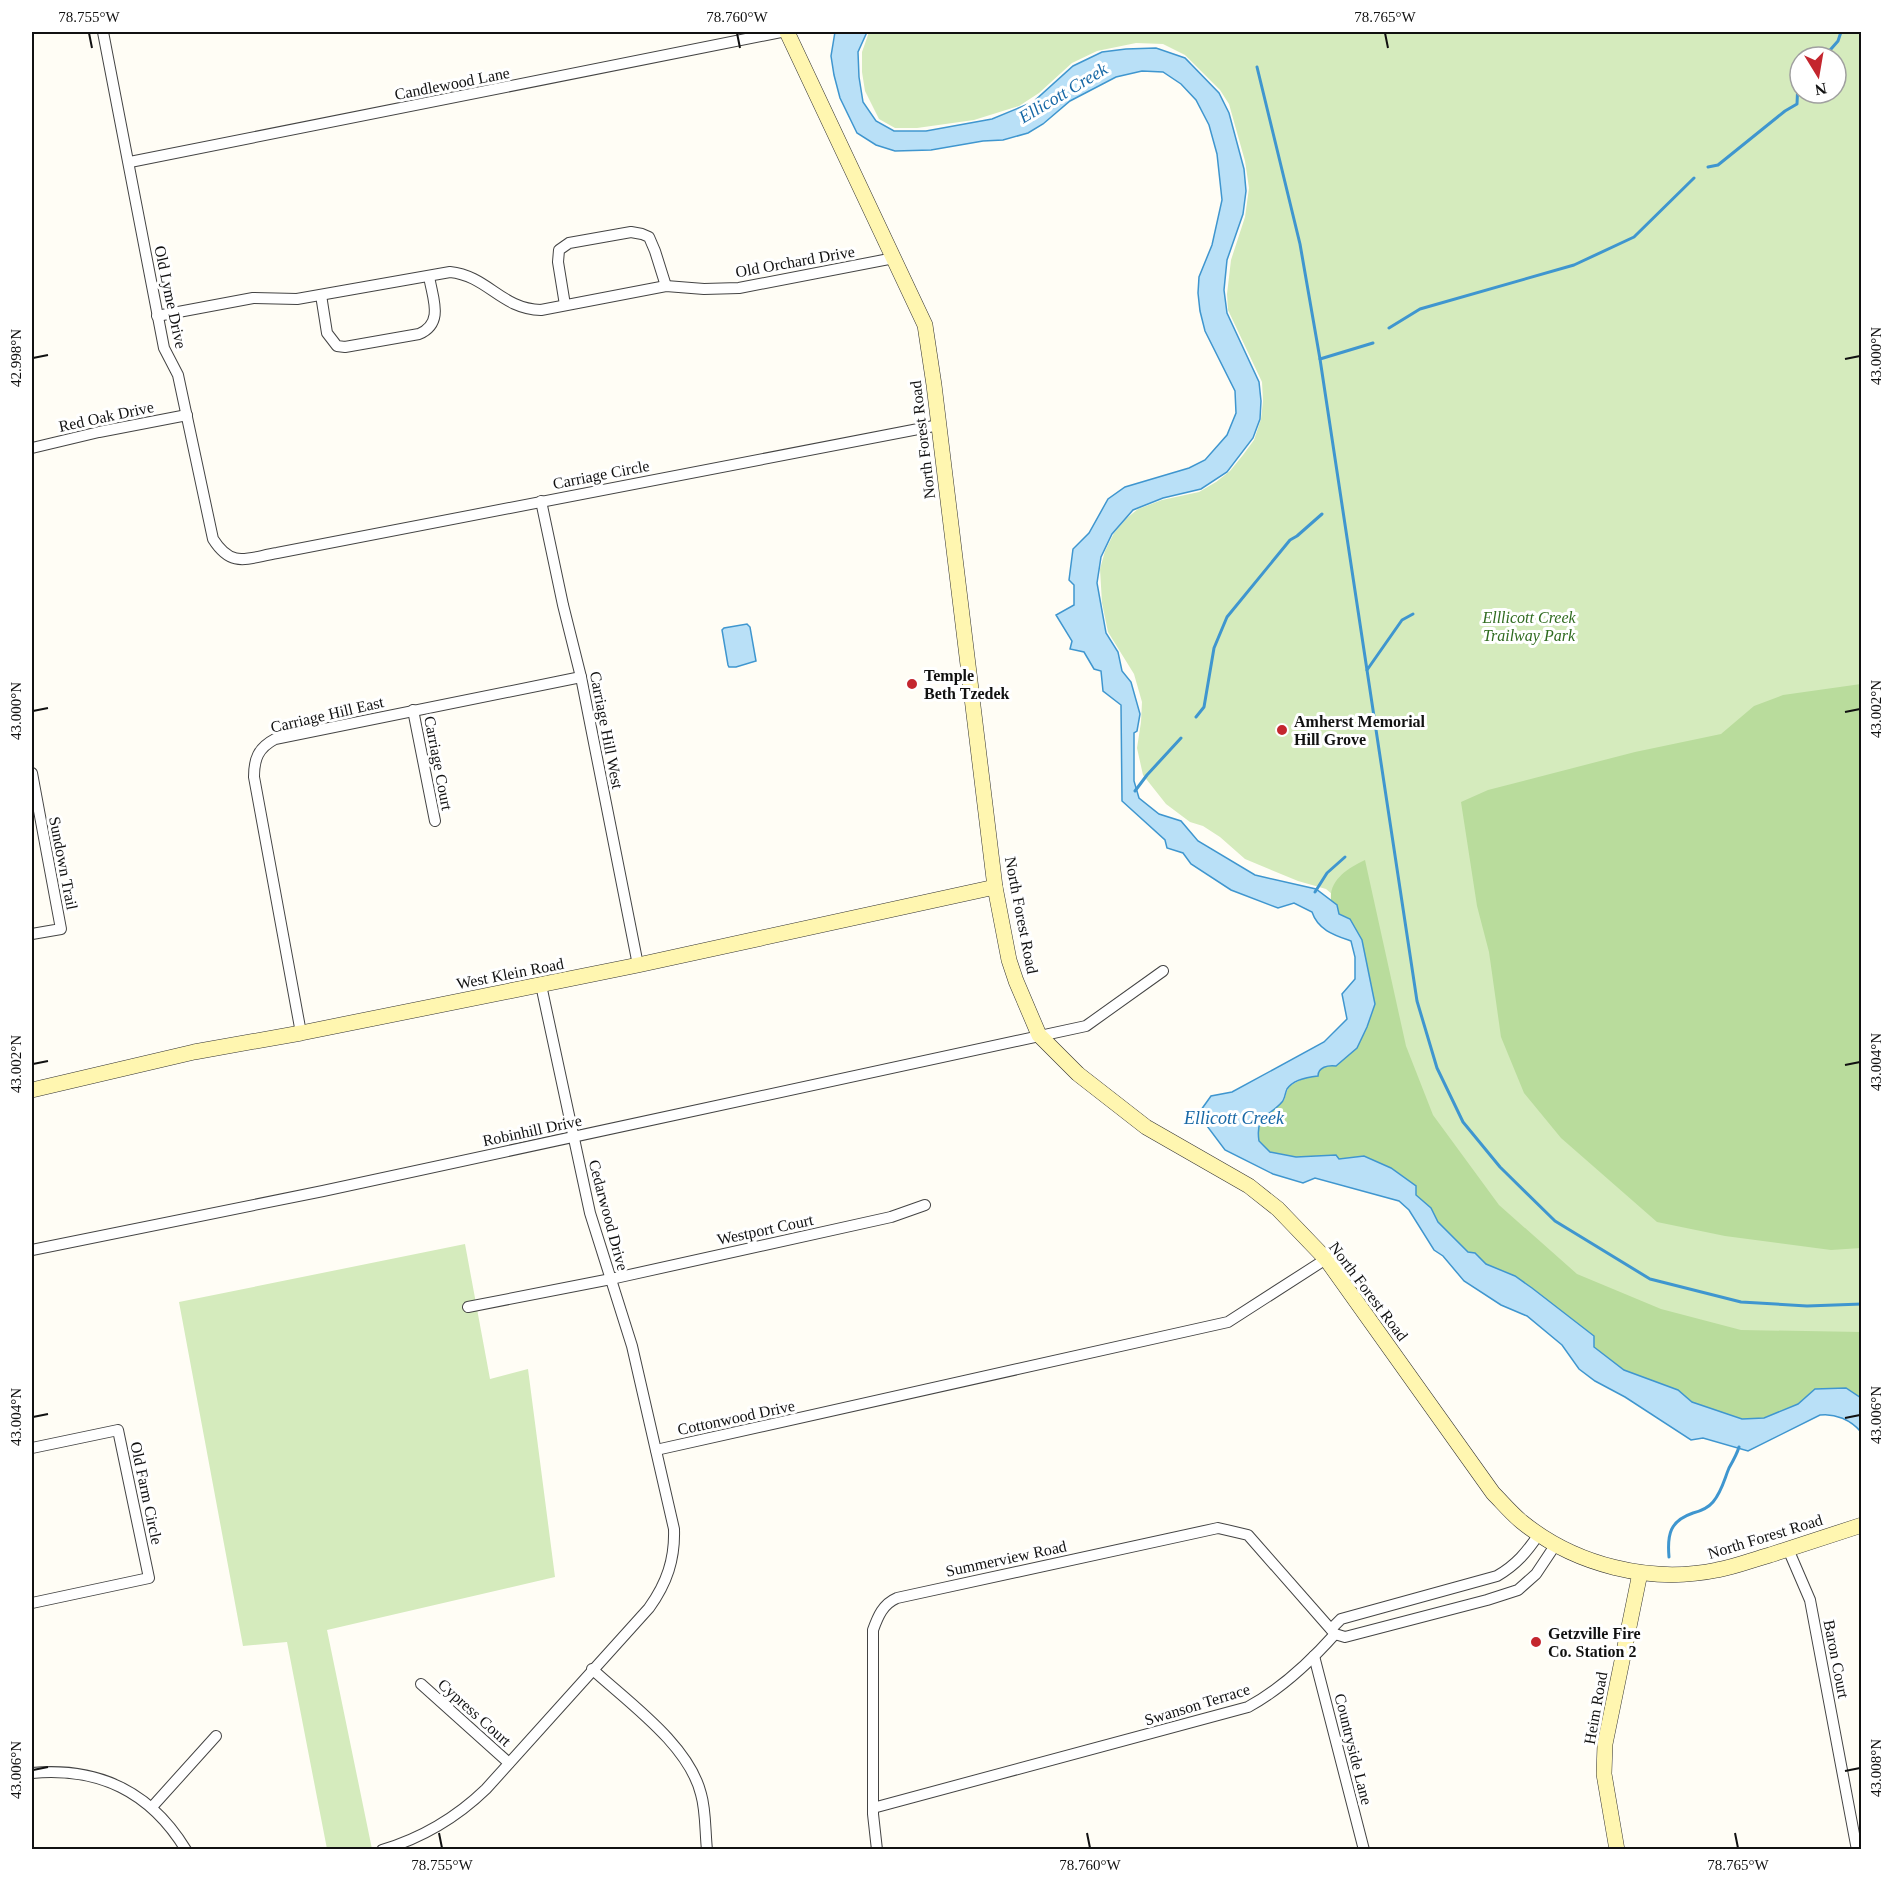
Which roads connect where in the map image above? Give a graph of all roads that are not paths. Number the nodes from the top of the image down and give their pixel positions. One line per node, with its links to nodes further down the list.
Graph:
1 (104, 32): 4 (street, Old Lyme Drive)
2 (781, 32): 4 (street, Candlewood Lane)
3 (787, 32): 5 (street, North Forest Road)
4 (129, 162): 10 (street, Old Lyme Drive)
5 (894, 258): 7 (street, Old Orchard Drive); 12 (street, North Forest Road)
6 (429, 276): 8 (street, Old Orchard Drive); 8 (street); 9 (street, Old Orchard Drive)
7 (666, 286): 9 (street, Old Orchard Drive); 9 (street)
8 (321, 295): 10 (street, Old Orchard Drive)
9 (565, 305)
10 (157, 316): 11 (street, Old Lyme Drive)
11 (187, 415): 13 (street, Red Oak Drive); 15 (street, Old Lyme Drive)
12 (939, 424): 14 (street, Carriage Circle); 20 (street, North Forest Road)
13 (32, 448)
14 (541, 501): 15 (street, Carriage Circle); 16 (street, Carriage Hill West)
15 (269, 554)
16 (581, 677): 17 (street, Carriage Hill East); 22 (street, Carriage Hill West)
17 (413, 710): 19 (street, Carriage Court); 25 (street, Carriage Hill East)
18 (32, 773): 21 (street, Sundown Trail)
19 (435, 821)
20 (995, 887): 22 (street, West Klein Road); 26 (street, North Forest Road)
21 (32, 934)
22 (638, 965): 24 (street, West Klein Road)
23 (1163, 971): 26 (street, Robinhill Drive)
24 (541, 985): 25 (street, West Klein Road); 28 (street, Cedarwood Drive)
25 (301, 1034): 27 (street, West Klein Road)
26 (1039, 1035): 28 (street, Robinhill Drive); 31 (street, North Forest Road)
27 (32, 1090)
28 (574, 1136): 30 (street, Robinhill Drive); 32 (street, Cedarwood Drive)
29 (925, 1204): 32 (street, Westport Court)
30 (32, 1250)
31 (1326, 1260): 35 (street, Cottonwood Drive); 37 (street, North Forest Road)
32 (611, 1278): 33 (street, Westport Court); 35 (street, Cedarwood Drive)
33 (468, 1307)
34 (32, 1448): 41 (street, Old Farm Circle)
35 (656, 1450): 44 (street)
36 (1862, 1525): 39 (street, North Forest Road)
37 (1539, 1534): 38 (street, North Forest Road); 42 (street, Swanson Terrace)
38 (1556, 1544): 40 (street, North Forest Road); 42 (street)
39 (1788, 1549): 40 (street, North Forest Road); 57 (street, Baron Court)
40 (1640, 1573): 56 (street, Heim Road)
41 (32, 1603)
42 (1333, 1631): 43 (street, Swanson Terrace); 50 (street, Summerview Road)
43 (1314, 1656): 50 (street, Swanson Terrace); 55 (street, Countryside Lane)
44 (592, 1669): 47 (street); 53 (street)
45 (421, 1684): 47 (street, Cypress Court)
46 (216, 1736): 49 (street)
47 (509, 1763): 52 (street)
48 (32, 1773): 49 (street)
49 (152, 1807): 51 (street)
50 (873, 1808): 54 (street, Summerview Road)
51 (186, 1850)
52 (382, 1850)
53 (707, 1850)
54 (877, 1850)
55 (1364, 1850)
56 (1617, 1850)
57 (1857, 1850)

